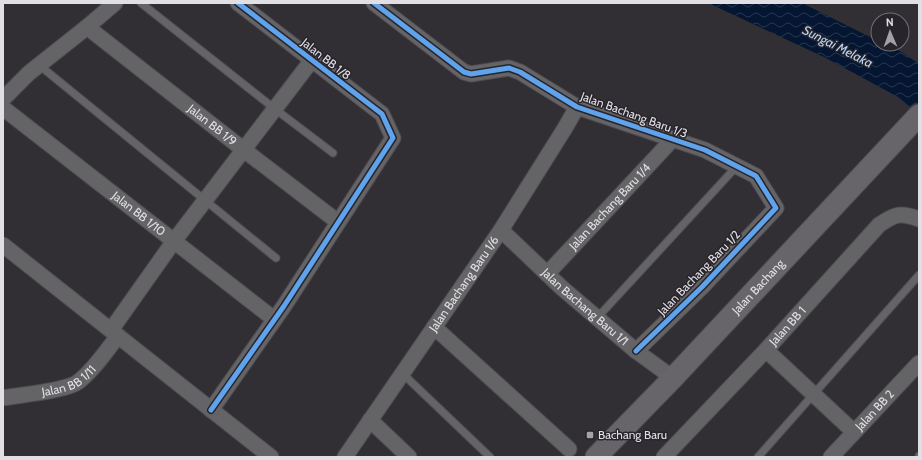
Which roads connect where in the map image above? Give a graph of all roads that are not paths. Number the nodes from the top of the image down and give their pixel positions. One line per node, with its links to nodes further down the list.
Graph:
1 (115, 3): 5 (street)
2 (141, 3): 11 (lane)
3 (238, 3): 6 (street, Jalan BB 1/8)
4 (374, 3): 9 (street, Jalan Bachang Baru 1/3)
5 (87, 27): 7 (street); 14 (street, Jalan BB 1/9)
6 (312, 60): 11 (street, Jalan BB 1/11); 20 (street, Jalan BB 1/8)
7 (39, 65): 8 (street); 17 (lane)
8 (3, 99)
9 (577, 107): 13 (street, Jalan Bachang Baru 1/3); 21 (street, Jalan Bachang Baru 1/6)
10 (3, 108): 22 (street, Jalan BB 1/10)
11 (275, 109): 14 (street, Jalan BB 1/11); 15 (lane)
12 (917, 117): 35 (street, Jalan Bachang)
13 (672, 140): 16 (street, Jalan Bachang Baru 1/3); 25 (street, Jalan Bachang Baru 1/4)
14 (244, 150): 17 (street, Jalan BB 1/11); 20 (street, Jalan BB 1/9)
15 (333, 153)
16 (737, 166): 18 (street, Jalan Bachang Baru 1/3); 27 (lane)
17 (205, 200): 22 (street, Jalan BB 1/11); 24 (lane)
18 (776, 208): 32 (street, Jalan Bachang Baru 1/2)
19 (919, 219): 31 (street, Jalan BB 1)
20 (338, 222): 28 (street)
21 (501, 230): 25 (street, Jalan Bachang Baru 1/1); 29 (street, Jalan Bachang Baru 1/6)
22 (174, 241): 28 (street, Jalan BB 1/10); 30 (street, Jalan BB 1/11)
23 (3, 245): 30 (street)
24 (276, 258)
25 (547, 274): 27 (street, Jalan Bachang Baru 1/1)
26 (919, 275): 36 (lane)
27 (597, 318): 32 (street, Jalan Bachang Baru 1/1)
28 (274, 319): 38 (street)
29 (434, 327): 34 (street, Jalan Bachang Baru 1/6); 41 (street)
30 (115, 333): 37 (street, Jalan BB 1/11); 38 (street)
31 (766, 350): 36 (street); 47 (street, Jalan BB 1)
32 (636, 351): 35 (street, Jalan Bachang Baru 1/1)
33 (919, 363): 40 (street, Jalan BB 2)
34 (402, 374): 39 (street, Jalan Bachang Baru 1/6); 45 (lane)
35 (673, 378): 46 (street, Jalan Bachang)
36 (813, 394): 40 (street); 48 (lane)
37 (3, 398)
38 (211, 410): 42 (street)
39 (370, 420): 43 (street, Jalan Bachang Baru 1/6); 44 (street)
40 (854, 432): 49 (street, Jalan BB 2)
41 (570, 449)
42 (271, 457)
43 (345, 457)
44 (409, 457)
45 (490, 457)
46 (596, 457)
47 (664, 457)
48 (758, 457)
49 (831, 457)

